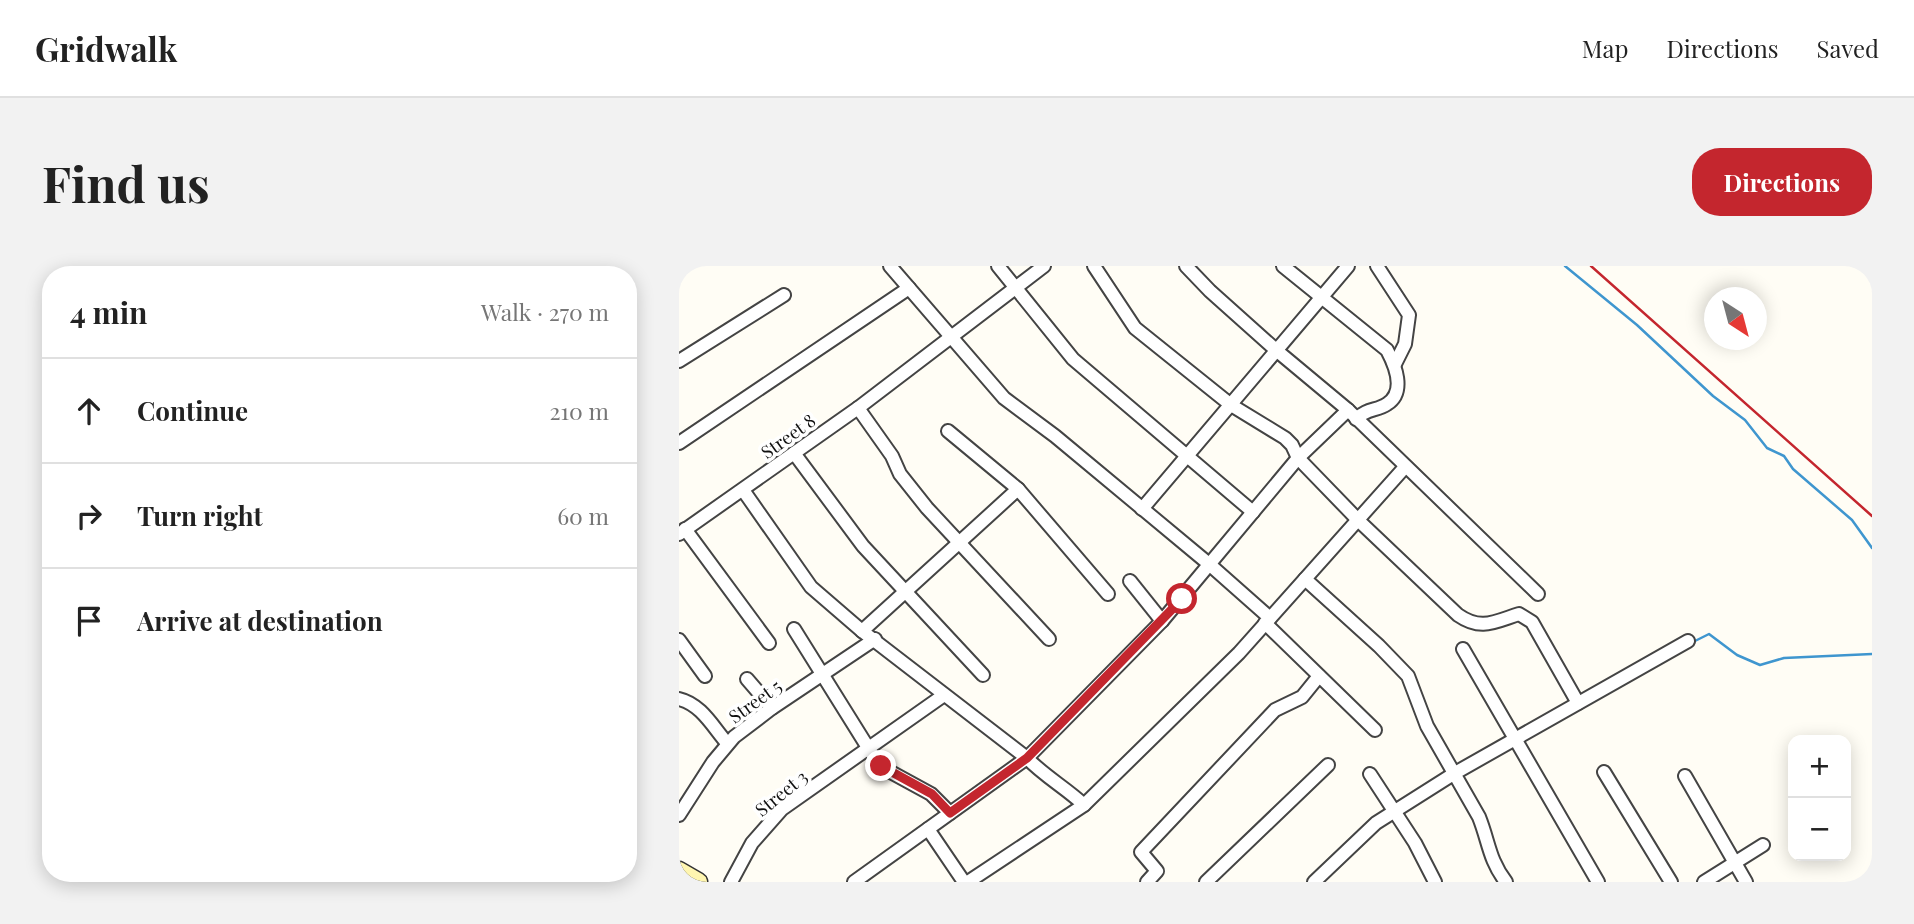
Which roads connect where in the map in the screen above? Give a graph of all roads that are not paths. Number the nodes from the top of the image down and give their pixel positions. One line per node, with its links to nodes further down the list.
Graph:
1 (890, 266): 9 (street)
2 (998, 266): 10 (street)
3 (1044, 266): 10 (street, Street 8)
4 (1094, 266): 17 (street)
5 (1186, 266): 14 (street)
6 (1283, 266): 12 (street)
7 (1348, 266): 12 (street)
8 (1377, 266): 16 (street)
9 (909, 288): 13 (street); 21 (street)
10 (1015, 289): 13 (street, Street 8); 23 (street)
11 (784, 295): 15 (street)
12 (1320, 298): 14 (street); 16 (street)
13 (952, 336): 18 (street, Street 8); 28 (street)
14 (1276, 350): 17 (street); 19 (street)
15 (679, 361)
16 (1395, 364): 19 (street)
17 (1231, 405): 23 (street); 24 (street)
18 (858, 408): 22 (street, Street 8); 32 (street)
19 (1352, 414): 24 (street); 25 (street)
20 (948, 430): 26 (street)
21 (679, 443)
22 (794, 453): 27 (street, Street 8); 36 (street)
23 (1187, 455): 28 (street); 29 (street)
24 (1298, 458): 29 (street); 30 (street)
25 (1405, 467): 30 (street); 38 (street)
26 (1018, 489): 32 (street); 37 (street)
27 (743, 490): 31 (street, Street 8); 42 (street)
28 (1142, 509): 33 (street)
29 (1253, 512): 33 (street)
30 (1359, 521): 34 (street); 56 (street)
31 (682, 531): 47 (street)
32 (960, 541): 36 (street); 44 (street)
33 (1209, 564): 39 (street); 40 (street)
34 (1305, 579): 39 (street); 65 (street)
35 (1130, 581): 40 (street)
36 (905, 590): 42 (street); 51 (street)
37 (1108, 594)
38 (1538, 594)
39 (1267, 620): 52 (street); 68 (street)
40 (1163, 621): 62 (street)
41 (794, 629): 49 (street)
42 (862, 631): 43 (street)
43 (875, 639): 49 (street, Street 5); 54 (street)
44 (1049, 639)
45 (679, 640): 50 (street)
46 (1688, 641): 56 (street)
47 (769, 643)
48 (1463, 649): 59 (street)
49 (823, 674): 57 (street, Street 5); 61 (street)
50 (705, 676)
51 (983, 676)
52 (1319, 676): 58 (street); 76 (street)
53 (747, 679): 57 (street)
54 (944, 695): 61 (street, Street 3); 62 (street)
55 (679, 699): 60 (street)
56 (1578, 703): 59 (street)
57 (772, 708): 60 (street, Street 5)
58 (1375, 730)
59 (1518, 741): 65 (street); 87 (street)
60 (727, 744): 71 (street, Street 5)
61 (870, 748): 70 (street); 78 (street, Street 3)
62 (1027, 758): 68 (street); 70 (street)
63 (1328, 765): 83 (street)
64 (1604, 772): 88 (street)
65 (1455, 773): 69 (street); 86 (street)
66 (1370, 774): 69 (street)
67 (1685, 776): 74 (street)
68 (1084, 805): 80 (street)
69 (1395, 810): 84 (street); 85 (street)
70 (950, 813): 72 (street)
71 (679, 815)
72 (927, 829): 79 (street); 80 (street)
73 (1763, 845): 74 (street)
74 (1735, 863): 89 (street); 90 (street)
75 (679, 871): 77 (main road)
76 (1157, 871): 81 (street); 82 (street)
77 (698, 882)
78 (731, 882)
79 (854, 882)
80 (966, 882)
81 (1147, 882)
82 (1167, 882)
83 (1206, 882)
84 (1314, 882)
85 (1435, 882)
86 (1506, 882)
87 (1598, 882)
88 (1671, 882)
89 (1704, 882)
90 (1746, 882)

